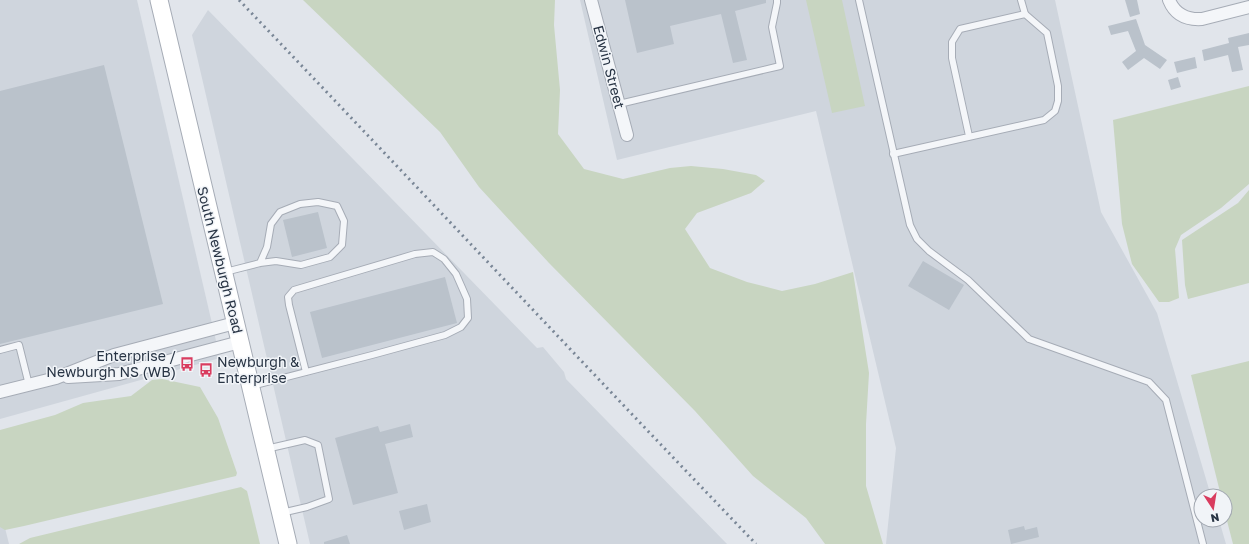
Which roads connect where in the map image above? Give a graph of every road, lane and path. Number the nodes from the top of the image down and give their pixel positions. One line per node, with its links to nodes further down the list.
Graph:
1 (159, 0): 14 (main road, South Newburgh Road)
2 (591, 0): 9 (street, Edwin Street)
3 (777, 0): 9 (lane)
4 (859, 0): 12 (lane)
5 (1022, 0): 8 (lane)
6 (1169, 0): 7 (street)
7 (1249, 8)
8 (1025, 14): 11 (lane); 11 (lane)
9 (619, 104): 10 (street, Edwin Street)
10 (627, 135)
11 (969, 136): 12 (lane)
12 (893, 154): 26 (lane)
13 (260, 263): 13 (lane); 14 (lane)
14 (223, 272): 15 (main road, South Newburgh Road)
15 (235, 323): 16 (main road, South Newburgh Road); 19 (street)
16 (240, 342): 19 (street); 21 (main road, South Newburgh Road)
17 (0, 350): 20 (lane)
18 (306, 372): 18 (lane); 21 (lane)
19 (56, 378): 20 (street)
20 (29, 385): 22 (street)
21 (250, 386): 23 (main road, South Newburgh Road)
22 (0, 392)
23 (266, 448): 24 (main road, South Newburgh Road); 24 (lane)
24 (281, 514): 25 (main road, South Newburgh Road)
25 (288, 544)
26 (1203, 544)

